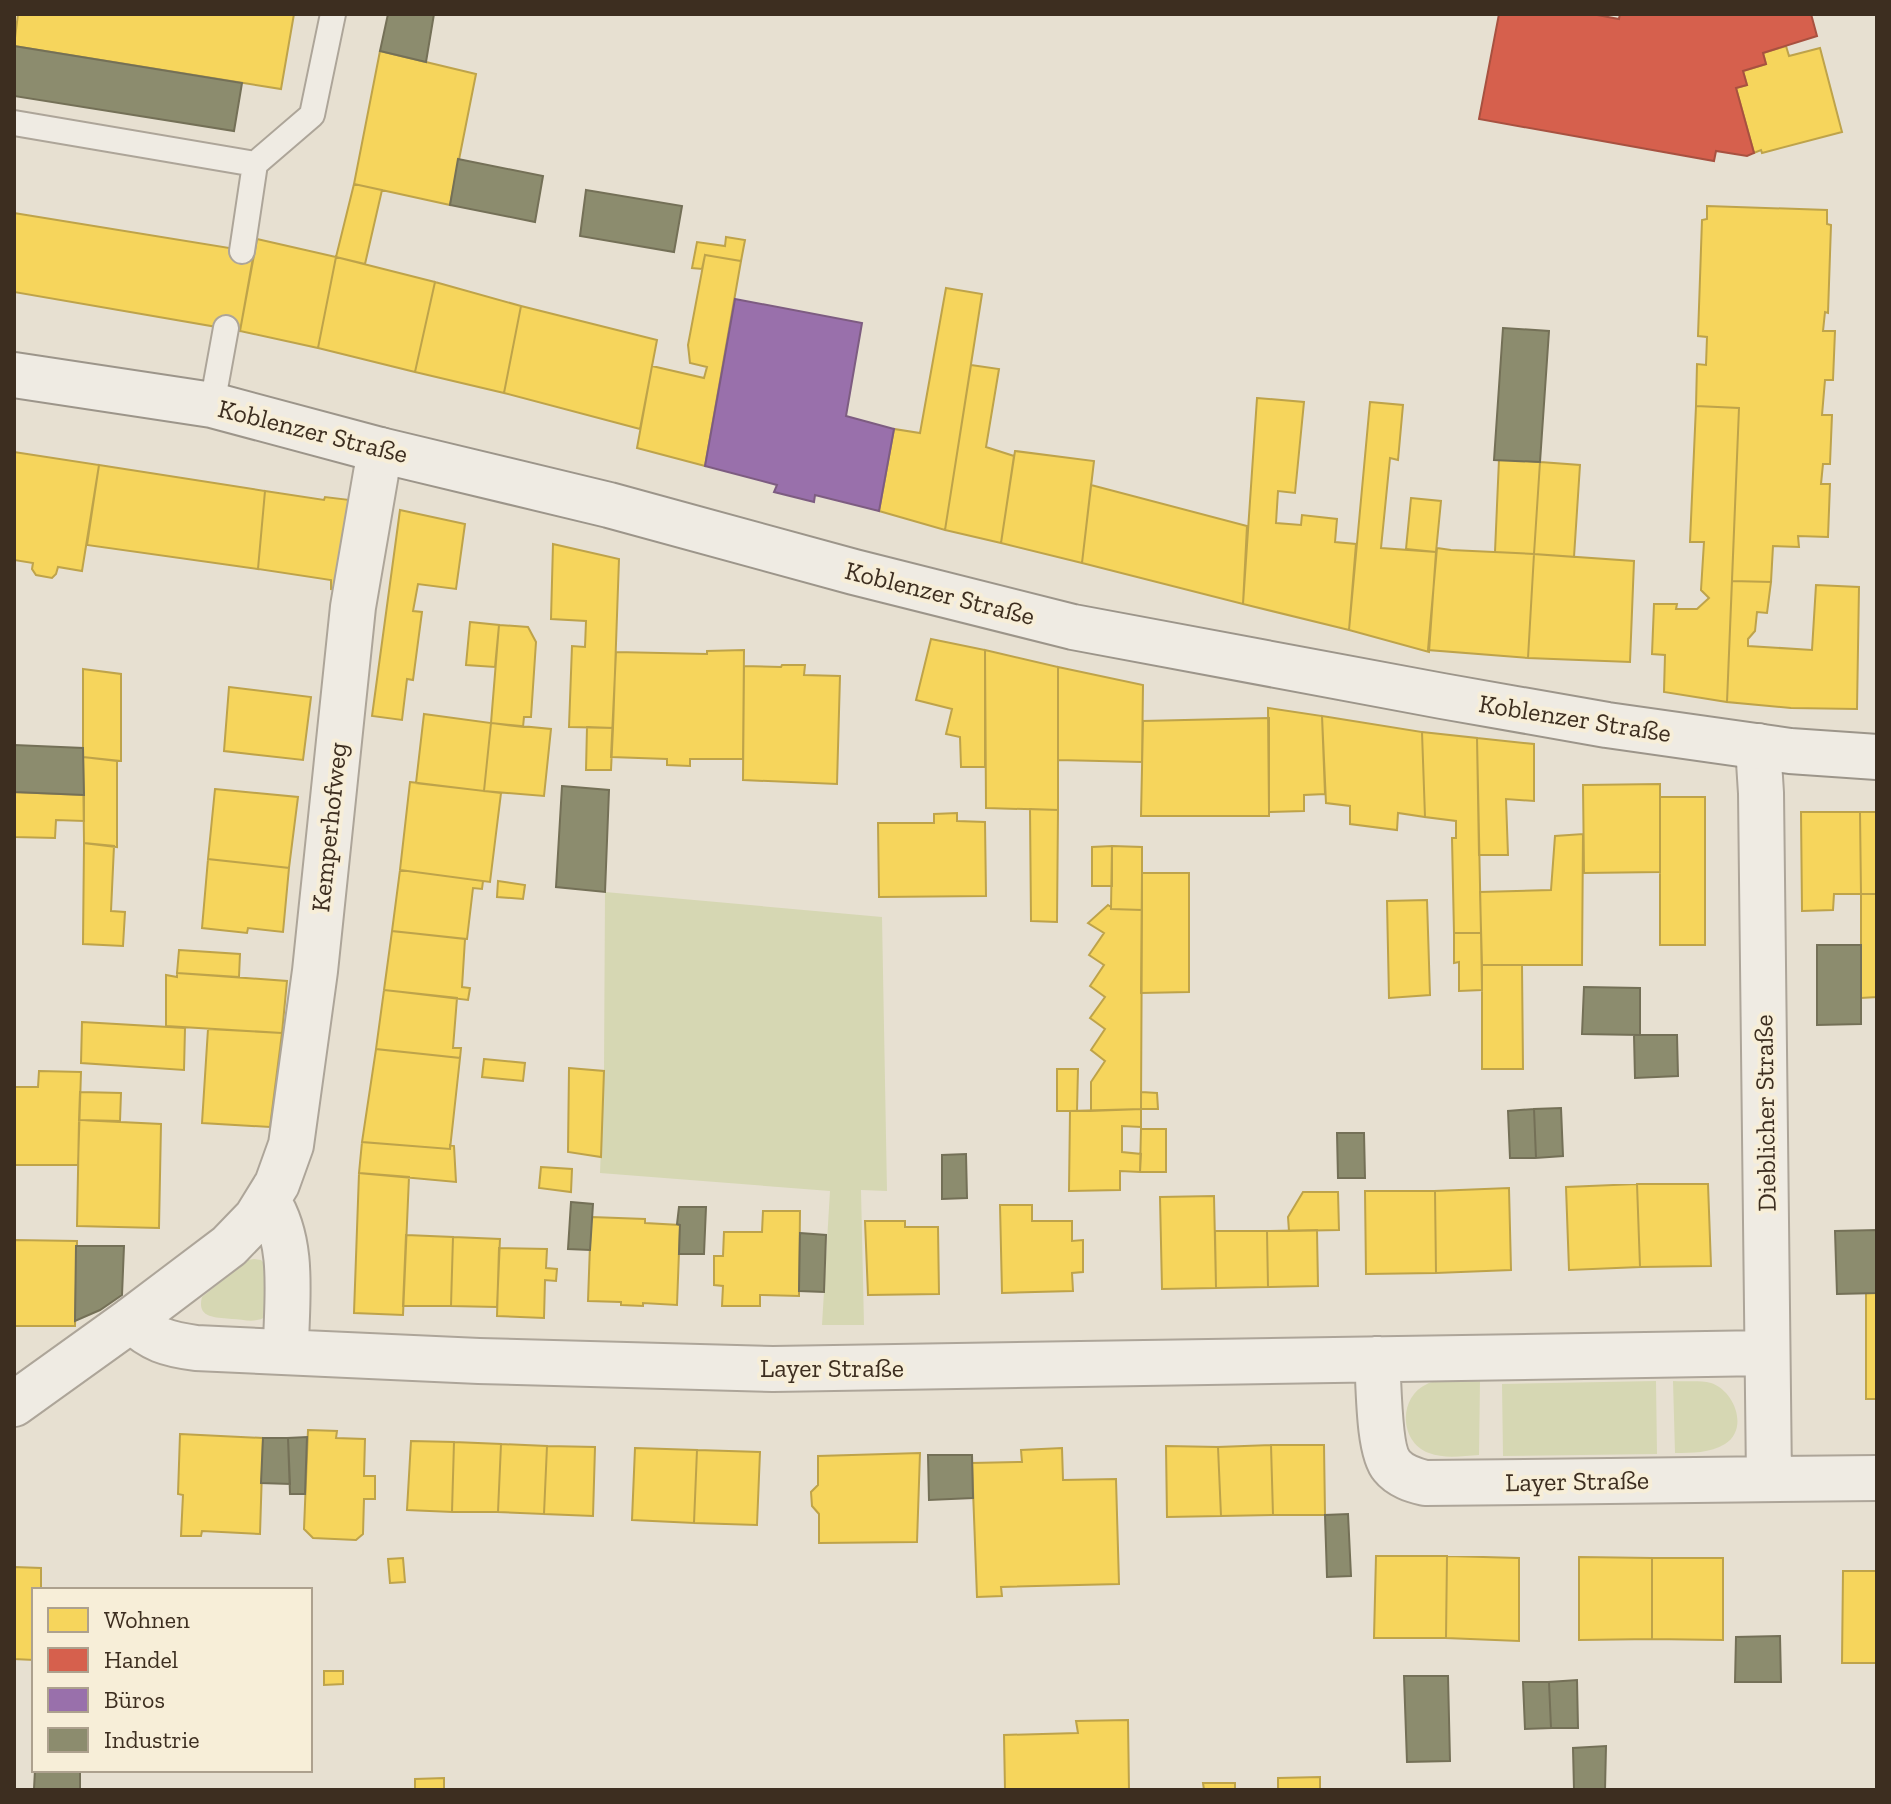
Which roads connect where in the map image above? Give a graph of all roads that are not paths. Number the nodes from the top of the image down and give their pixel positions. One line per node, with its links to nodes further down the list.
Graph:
1 (333, 14): 3 (lane)
2 (14, 123): 3 (lane)
3 (255, 164): 4 (lane)
4 (242, 251)
5 (226, 328): 7 (lane)
6 (14, 375): 7 (street, Koblenzer Straße)
7 (212, 405): 8 (street, Koblenzer Straße)
8 (380, 450): 9 (street, Koblenzer Straße); 11 (street, Kemperhofweg)
9 (1758, 746): 10 (street, Koblenzer Straße); 14 (street, Dieblicher Straße)
10 (1877, 757)
11 (268, 1201): 12 (street, Kemperhofweg); 13 (street)
12 (131, 1320): 13 (street); 16 (street, Kemperhofweg)
13 (286, 1352): 15 (street, Layer Straße)
14 (1767, 1353): 15 (street, Layer Straße); 18 (street, Dieblicher Straße)
15 (1377, 1359): 18 (street, Layer Straße)
16 (14, 1404)
17 (1877, 1478): 18 (street, Layer Straße)
18 (1769, 1479)

